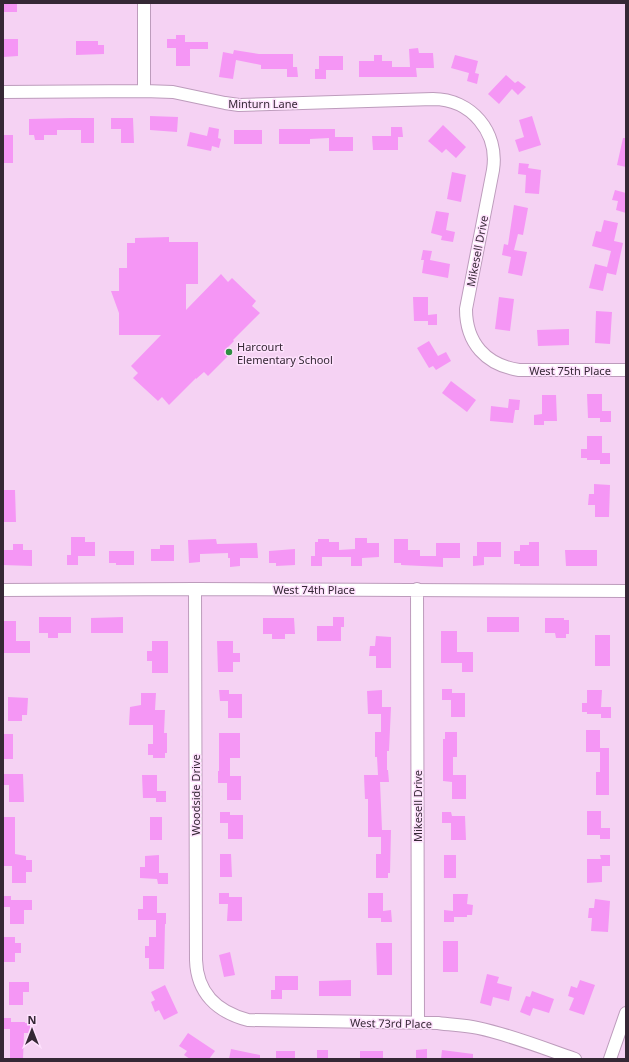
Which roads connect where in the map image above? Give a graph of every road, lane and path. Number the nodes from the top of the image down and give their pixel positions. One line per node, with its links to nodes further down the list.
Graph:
1 (144, 3): 2 (street)
2 (144, 91): 3 (street, Minturn Lane); 4 (street, Minturn Lane)
3 (3, 92)
4 (473, 114): 5 (street, Mikesell Drive)
5 (514, 370): 6 (street, West 75th Place)
6 (626, 370)
7 (195, 589): 8 (street, West 74th Place); 9 (street, West 74th Place); 11 (street, Woodside Drive)
8 (417, 589): 10 (street, West 74th Place); 13 (street, Mikesell Drive)
9 (3, 590)
10 (626, 590)
11 (209, 998): 13 (street, West 73rd Place)
12 (626, 1013): 15 (street)
13 (418, 1023): 14 (street, West 73rd Place)
14 (575, 1059)
15 (610, 1059)

